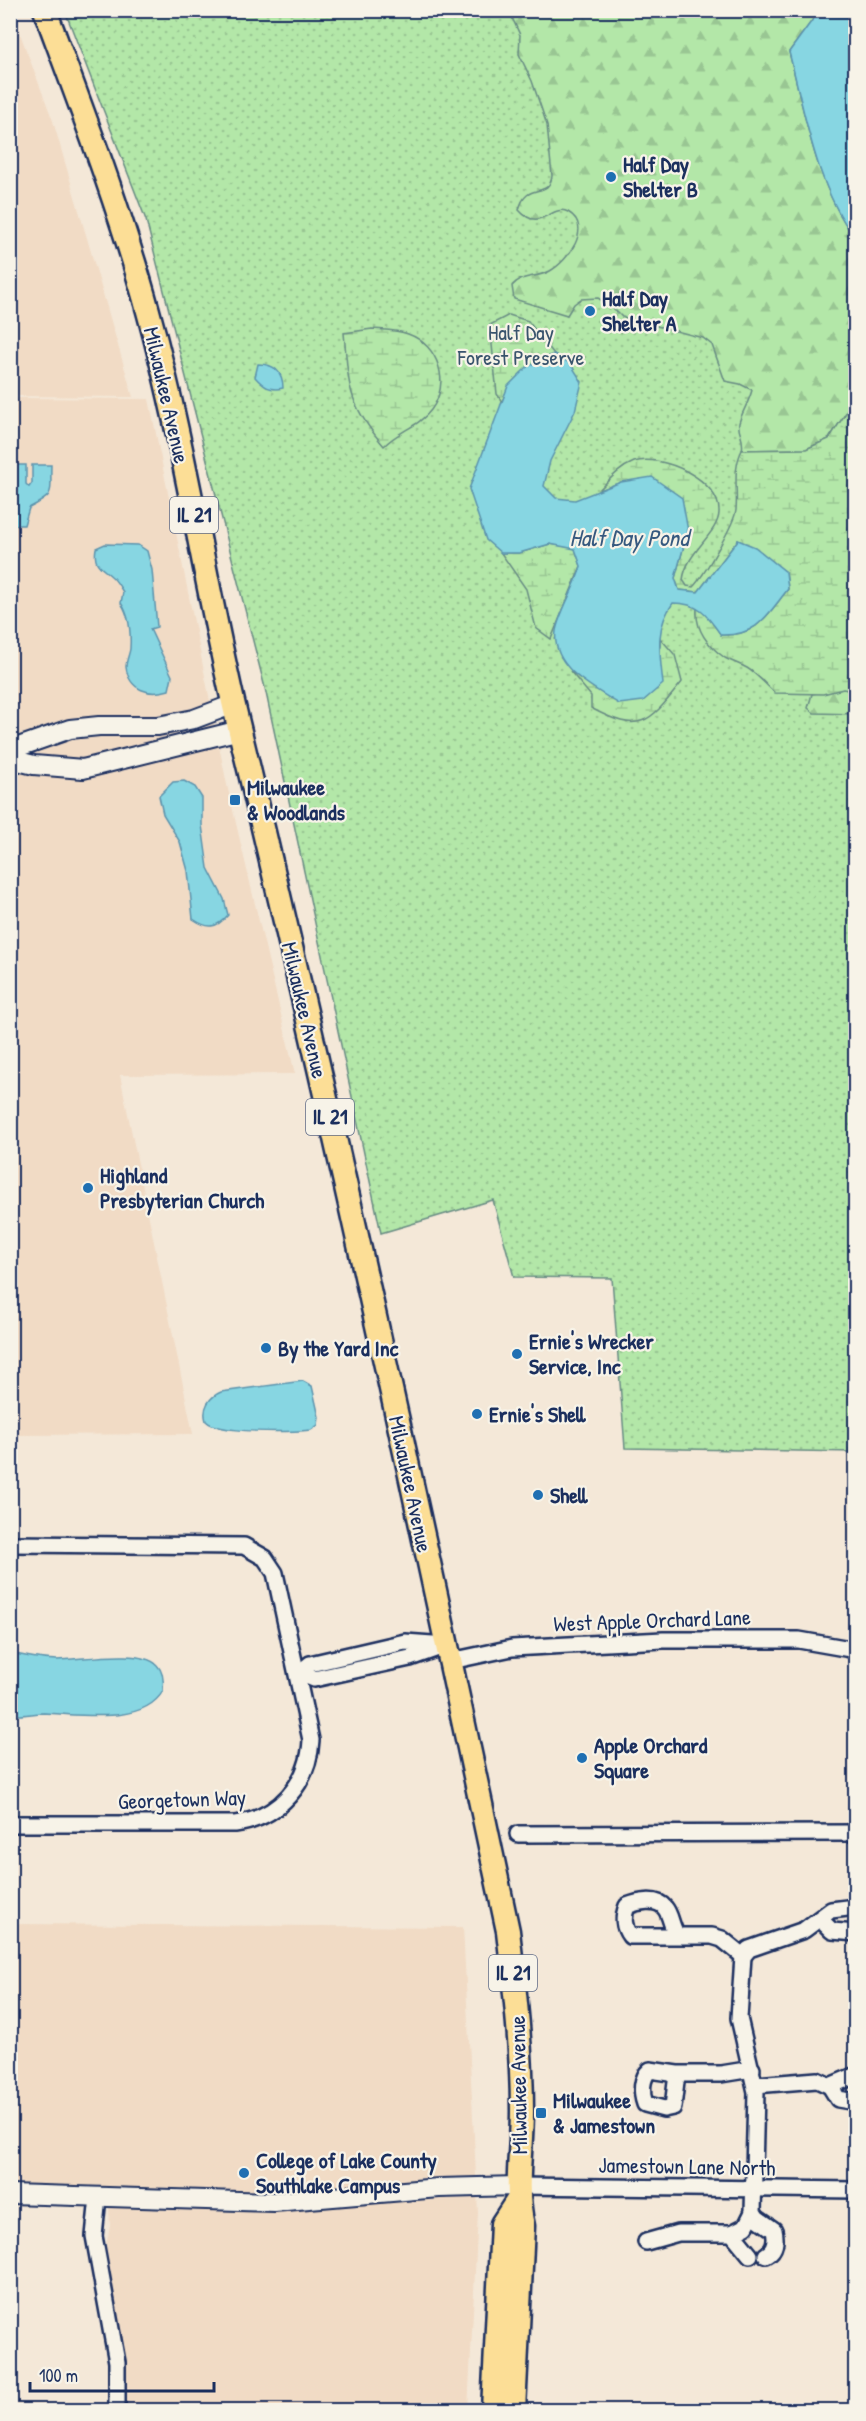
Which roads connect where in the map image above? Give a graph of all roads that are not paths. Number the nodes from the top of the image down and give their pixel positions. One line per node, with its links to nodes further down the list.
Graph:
1 (45, 10): 2 (main road, Milwaukee Avenue / IL 21)
2 (234, 704): 3 (main road, Milwaukee Avenue / IL 21); 4 (street)
3 (240, 730): 5 (street); 8 (main road, Milwaukee Avenue / IL 21)
4 (10, 750)
5 (10, 759)
6 (10, 1544): 9 (street, Georgetown Way)
7 (855, 1650): 8 (street, West Apple Orchard Lane)
8 (449, 1653): 9 (street); 27 (main road, Milwaukee Avenue / IL 21)
9 (299, 1673): 10 (street, Georgetown Way)
10 (10, 1824)
11 (855, 1833): 12 (street)
12 (518, 1834)
13 (855, 1906): 14 (street)
14 (820, 1918): 15 (street); 17 (street)
15 (855, 1933)
16 (677, 1935): 17 (street)
17 (743, 1956): 18 (street)
18 (752, 2069): 19 (street); 21 (street)
19 (677, 2074)
20 (855, 2075): 22 (street)
21 (755, 2085): 22 (street); 24 (street)
22 (830, 2086): 23 (street)
23 (855, 2102)
24 (754, 2189): 25 (street, Jamestown Lane North); 27 (street, Jamestown Lane North); 29 (street)
25 (855, 2190)
26 (10, 2194): 28 (street)
27 (517, 2194): 28 (street); 34 (main road, Milwaukee Avenue / IL 21)
28 (98, 2197): 35 (street)
29 (753, 2212): 30 (street); 33 (street)
30 (732, 2233): 31 (street); 32 (street)
31 (646, 2242)
32 (750, 2255)
33 (766, 2255)
34 (504, 2407)
35 (117, 2410)

